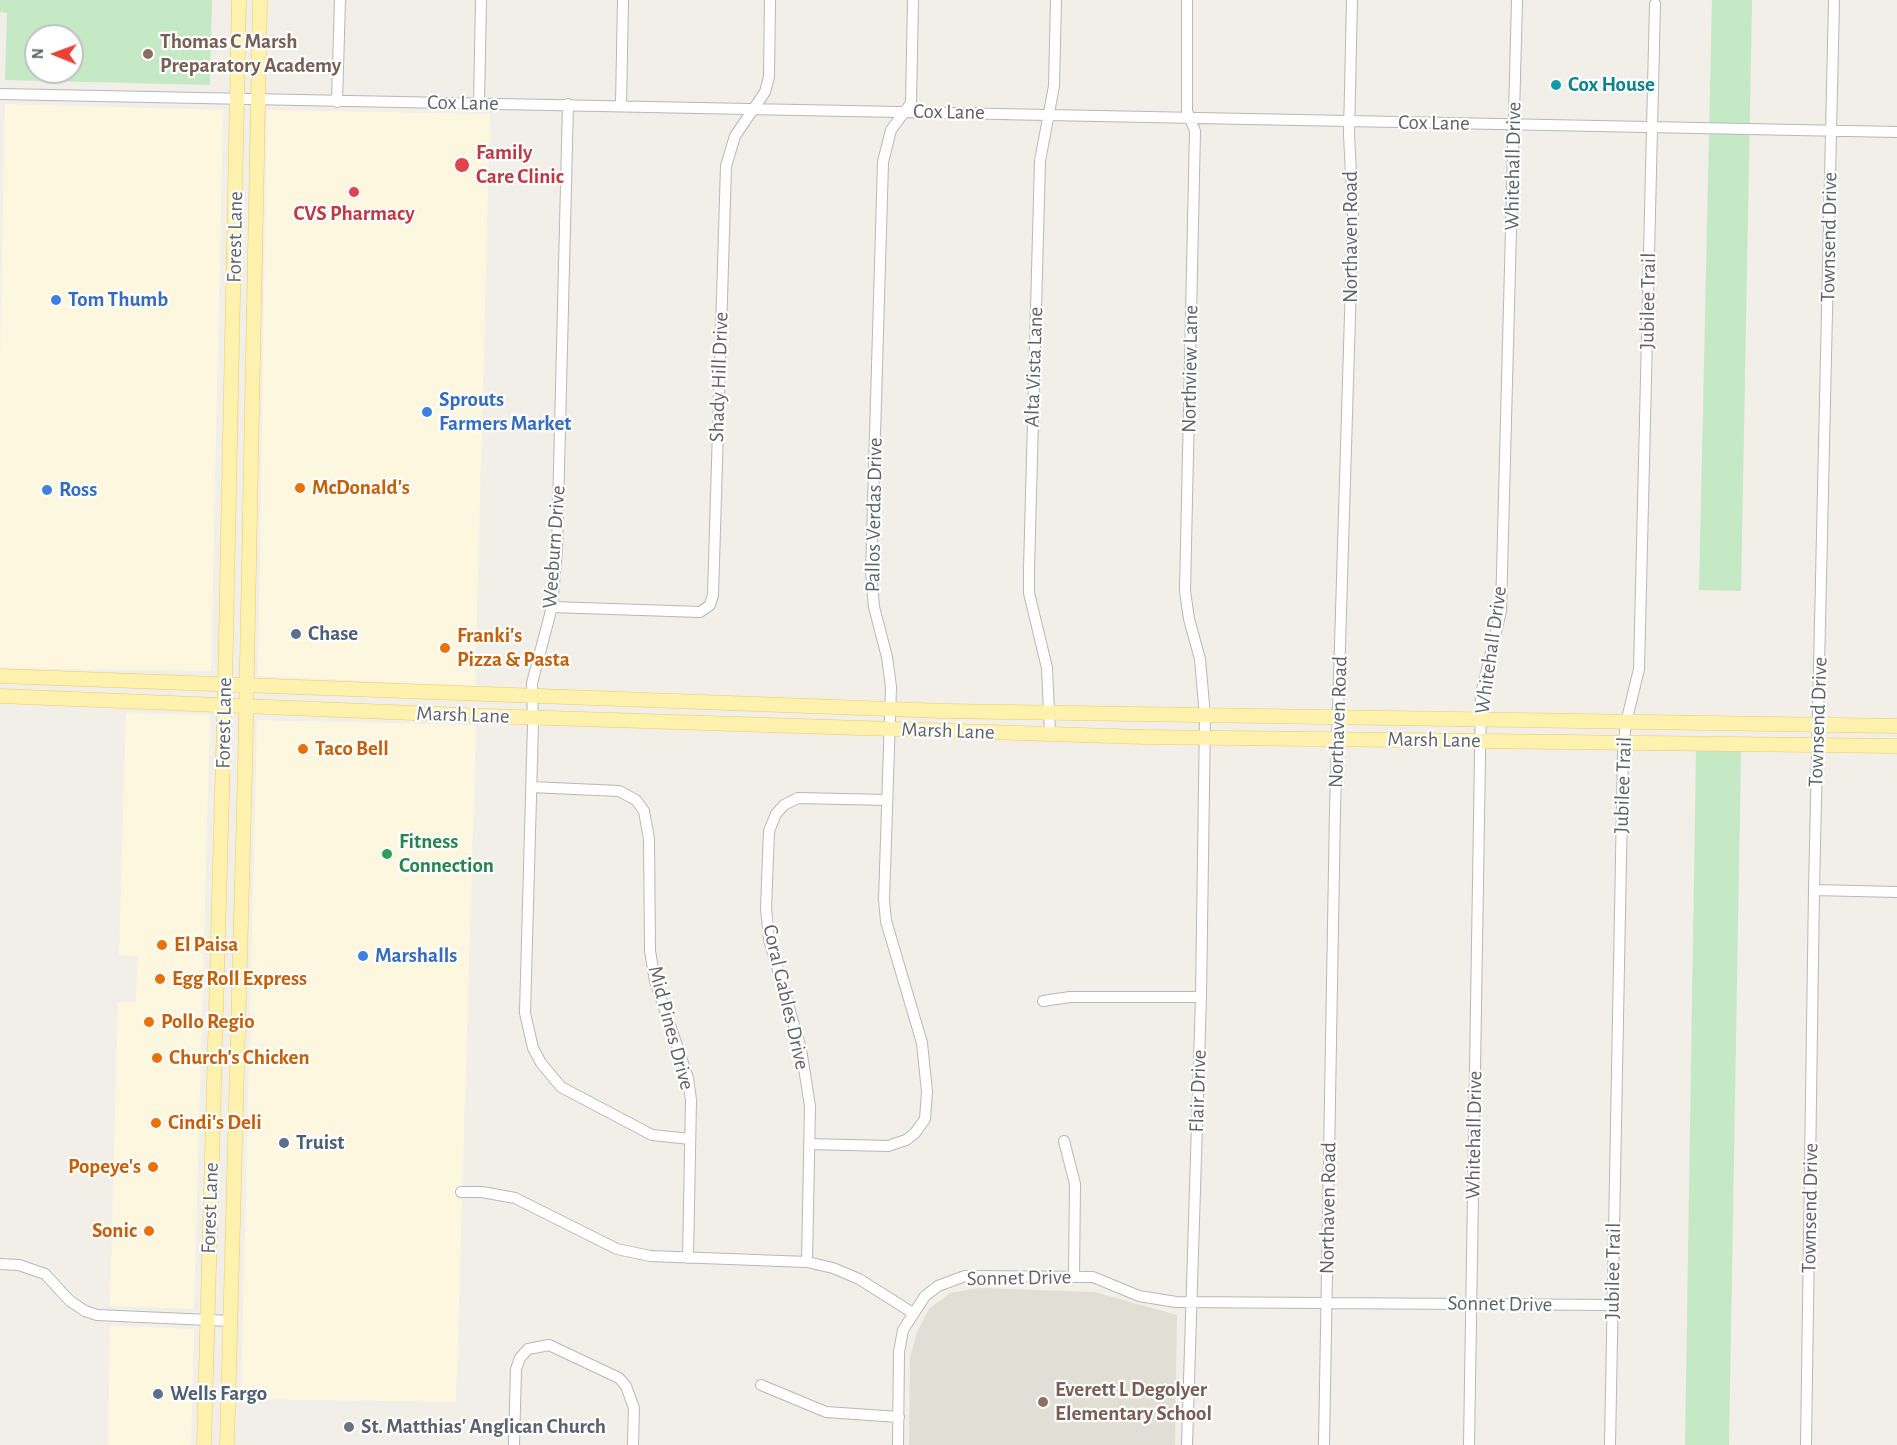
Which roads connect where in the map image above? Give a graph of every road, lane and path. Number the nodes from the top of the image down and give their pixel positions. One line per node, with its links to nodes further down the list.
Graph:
1 (239, 0): 15 (main road, Forest Lane)
2 (260, 0): 16 (main road, Forest Lane)
3 (340, 0): 17 (street)
4 (481, 0): 18 (street)
5 (623, 0): 20 (street)
6 (770, 0): 21 (street, Shady Hill Drive)
7 (913, 0): 22 (street, Pallos Verdas Drive)
8 (1056, 0): 23 (street, Alta Vista Lane)
9 (1187, 0): 24 (street, Northview Lane)
10 (1352, 0): 25 (street, Northaven Road)
11 (1517, 0): 26 (street, Whitehall Drive)
12 (1834, 0): 28 (street, Townsend Drive)
13 (1655, 4): 27 (street, Jubilee Trail)
14 (0, 94): 15 (street, Cox Lane)
15 (237, 99): 16 (street, Cox Lane); 30 (main road, Forest Lane)
16 (258, 100): 17 (street, Cox Lane); 31 (main road, Forest Lane)
17 (337, 102): 18 (street, Cox Lane)
18 (479, 103): 19 (street, Cox Lane)
19 (568, 104): 20 (street, Cox Lane); 34 (street, Weeburn Drive)
20 (621, 105): 21 (street, Cox Lane)
21 (754, 108): 22 (street, Cox Lane); 34 (street, Shady Hill Drive)
22 (903, 111): 23 (street, Cox Lane); 45 (street, Pallos Verdas Drive)
23 (1049, 115): 24 (street, Cox Lane); 47 (street, Alta Vista Lane)
24 (1190, 118): 25 (street, Cox Lane); 48 (street, Northview Lane)
25 (1349, 122): 26 (street, Cox Lane); 50 (street, Northaven Road)
26 (1514, 124): 27 (street, Cox Lane); 51 (street, Whitehall Drive)
27 (1652, 127): 28 (street, Cox Lane); 52 (street, Jubilee Trail)
28 (1832, 131): 29 (street, Cox Lane); 53 (street, Townsend Drive)
29 (1897, 132)
30 (234, 274): 31 (main road); 32 (main road, Forest Lane)
31 (255, 275): 33 (main road, Forest Lane)
32 (229, 523): 33 (main road); 37 (main road, Forest Lane)
33 (249, 524): 38 (main road, Forest Lane)
34 (552, 607): 41 (street, Weeburn Drive)
35 (0, 676): 36 (main road, Marsh Lane)
36 (70, 679): 37 (main road, Marsh Lane); 42 (main road)
37 (225, 685): 38 (main road, Marsh Lane); 43 (main road, Forest Lane)
38 (247, 686): 39 (main road, Marsh Lane); 44 (main road, Forest Lane)
39 (384, 692): 41 (main road, Marsh Lane); 46 (main road)
40 (0, 696): 42 (main road, Marsh Lane)
41 (531, 697): 45 (main road, Marsh Lane); 49 (street, Weeburn Drive)
42 (70, 699): 43 (main road, Marsh Lane)
43 (225, 705): 44 (main road, Marsh Lane); 65 (main road, Forest Lane)
44 (247, 706): 46 (main road, Marsh Lane); 66 (main road, Forest Lane)
45 (890, 710): 47 (main road, Marsh Lane); 55 (street, Pallos Verdas Drive)
46 (386, 711): 49 (main road, Marsh Lane)
47 (1050, 714): 48 (main road, Marsh Lane); 56 (street, Alta Vista Lane)
48 (1205, 716): 50 (main road, Marsh Lane); 57 (street, Northview Lane)
49 (533, 717): 55 (main road, Marsh Lane); 63 (street, Weeburn Drive)
50 (1337, 718): 51 (main road, Marsh Lane); 58 (street, Northaven Road)
51 (1481, 721): 52 (main road, Marsh Lane); 59 (street, Whitehall Drive)
52 (1626, 723): 53 (main road, Marsh Lane); 60 (street, Jubilee Trail)
53 (1819, 725): 54 (main road, Marsh Lane); 61 (street, Townsend Drive)
54 (1897, 726)
55 (889, 729): 56 (main road, Marsh Lane); 64 (street, Pallos Verdas Drive)
56 (1050, 734): 57 (main road, Marsh Lane)
57 (1204, 737): 58 (main road, Marsh Lane); 69 (street, Flair Drive)
58 (1337, 739): 59 (main road, Marsh Lane); 83 (street, Northaven Road)
59 (1480, 741): 60 (main road, Marsh Lane); 85 (street, Whitehall Drive)
60 (1624, 743): 61 (main road, Marsh Lane); 86 (street, Jubilee Trail)
61 (1817, 745): 62 (main road, Marsh Lane); 67 (street, Townsend Drive)
62 (1897, 746)
63 (531, 788): 73 (street, Weeburn Drive); 73 (street, Mid Pines Drive)
64 (886, 800): 75 (street, Pallos Verdas Drive); 75 (street, Coral Gables Drive)
65 (220, 864): 66 (main road); 71 (main road, Forest Lane)
66 (243, 865): 72 (main road, Forest Lane)
67 (1814, 890): 68 (street); 101 (street, Townsend Drive)
68 (1897, 892)
69 (1201, 997): 70 (street); 84 (street, Flair Drive)
70 (1043, 1001)
71 (215, 1060): 72 (main road); 76 (main road, Forest Lane)
72 (239, 1061): 77 (main road, Forest Lane)
73 (690, 1139): 79 (street, Mid Pines Drive)
74 (1064, 1141): 82 (street)
75 (809, 1144): 80 (street, Coral Gables Drive)
76 (211, 1187): 77 (main road); 88 (main road, Forest Lane)
77 (235, 1188): 89 (main road, Forest Lane)
78 (461, 1192): 79 (street)
79 (688, 1258): 80 (street)
80 (807, 1262): 87 (street)
81 (0, 1264): 88 (street)
82 (1074, 1276): 84 (street, Sonnet Drive); 87 (street, Sonnet Drive)
83 (1326, 1301): 84 (street, Sonnet Drive); 85 (street, Sonnet Drive); 98 (street, Northaven Road)
84 (1191, 1302): 97 (street, Flair Drive)
85 (1471, 1304): 86 (street, Sonnet Drive); 99 (street, Whitehall Drive)
86 (1613, 1305): 100 (street, Jubilee Trail)
87 (913, 1313): 91 (street, Sonnet Drive)
88 (207, 1320): 89 (street); 92 (main road, Forest Lane)
89 (231, 1321): 93 (main road, Forest Lane)
90 (761, 1385): 91 (street)
91 (899, 1417): 96 (street, Sonnet Drive)
92 (204, 1440): 93 (main road)
93 (227, 1440)
94 (514, 1445): 95 (street)
95 (633, 1445)
96 (898, 1445)
97 (1187, 1445)
98 (1324, 1445)
99 (1468, 1445)
100 (1610, 1445)
101 (1806, 1445)

